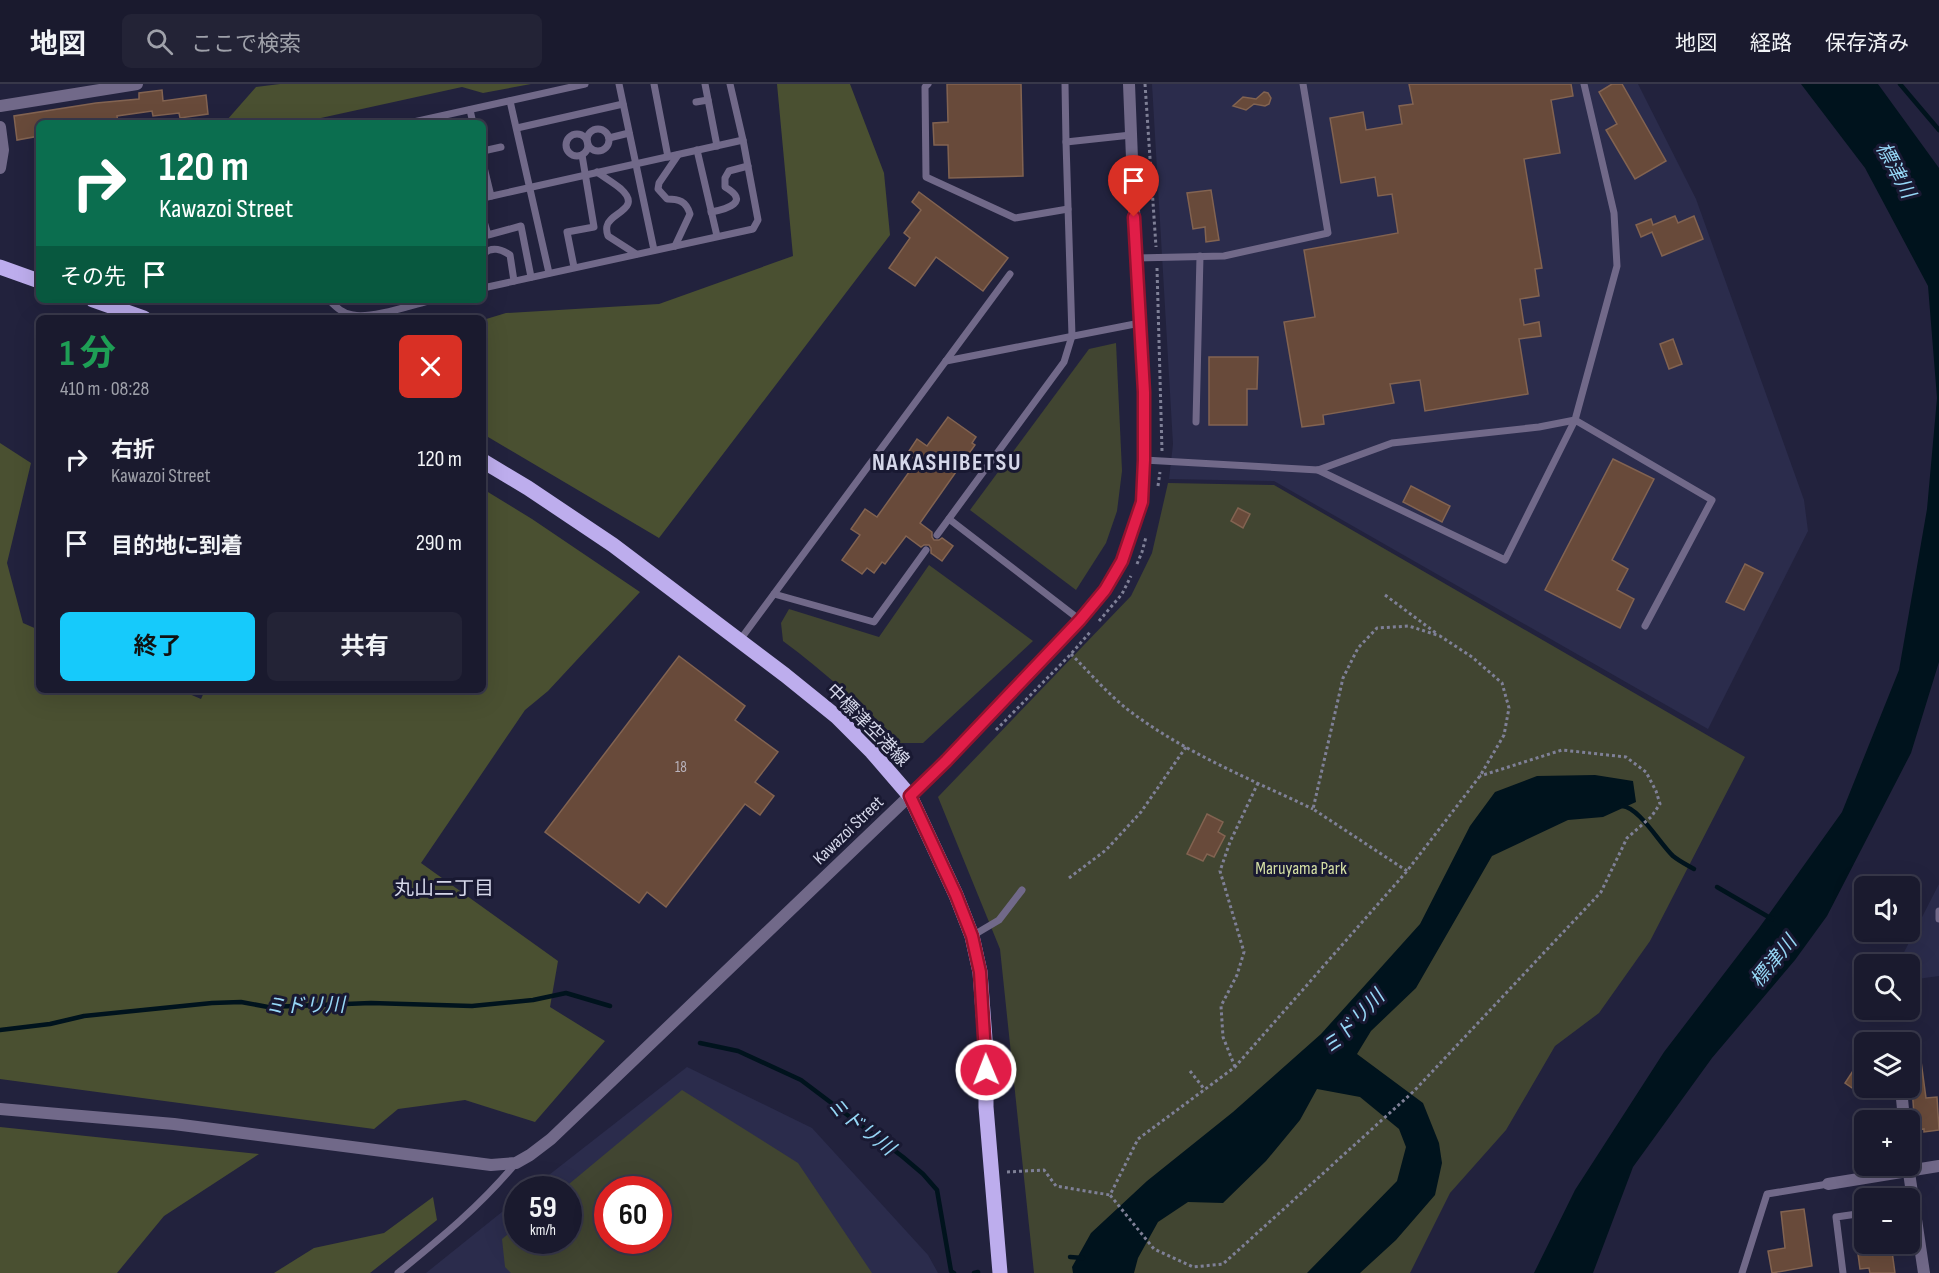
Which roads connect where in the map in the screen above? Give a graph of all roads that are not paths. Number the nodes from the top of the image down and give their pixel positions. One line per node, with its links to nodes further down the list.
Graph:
1 (137, 84): 16 (street)
2 (585, 84): 12 (lane)
3 (619, 84): 15 (lane)
4 (654, 84): 36 (lane)
5 (705, 84): 13 (lane)
6 (730, 84): 27 (lane)
7 (928, 84): 44 (lane)
8 (1065, 84): 29 (lane)
9 (1129, 84): 25 (street, Kawazoi Street)
10 (1303, 84): 52 (lane)
11 (1584, 84): 71 (lane)
12 (510, 100): 17 (lane); 23 (lane)
13 (708, 100): 14 (lane); 30 (lane)
14 (696, 102)
15 (623, 104): 23 (lane); 24 (lane)
16 (0, 106)
17 (470, 110): 18 (lane); 21 (lane)
18 (446, 115): 19 (lane); 20 (lane)
19 (434, 120)
20 (447, 120)
21 (472, 120)
22 (0, 128): 39 (street)
23 (517, 129): 42 (lane)
24 (629, 133): 26 (lane); 37 (lane)
25 (1131, 135): 29 (lane); 53 (street, Kawazoi Street)
26 (609, 138): 28 (lane); 28 (lane)
27 (743, 140): 30 (lane); 38 (lane)
28 (588, 141): 35 (lane); 35 (lane)
29 (1066, 142): 44 (lane)
30 (717, 146): 33 (lane)
31 (501, 147): 32 (lane)
32 (486, 150)
33 (697, 150): 34 (lane); 45 (lane)
34 (679, 154): 36 (lane); 48 (lane)
35 (582, 155): 41 (lane)
36 (669, 156): 37 (lane)
37 (635, 164): 40 (lane); 49 (lane)
38 (748, 166): 45 (lane); 47 (lane)
39 (0, 168)
40 (597, 172): 41 (lane); 51 (lane)
41 (584, 175): 42 (lane); 55 (lane)
42 (530, 188): 43 (lane); 56 (lane)
43 (487, 197)
44 (1068, 209): 69 (lane)
45 (711, 212): 47 (lane)
46 (486, 228): 58 (lane)
47 (717, 236): 48 (lane)
48 (675, 246): 49 (lane)
49 (654, 250): 51 (lane)
50 (486, 251): 60 (lane)
51 (636, 254): 55 (lane)
52 (1200, 256): 53 (lane); 72 (lane)
53 (1136, 258): 68 (street, Kawazoi Street)
54 (0, 267): 59 (main road)
55 (574, 267): 56 (lane)
56 (549, 273): 58 (lane)
57 (1010, 274): 70 (lane)
58 (531, 277): 60 (lane)
59 (36, 280)
60 (514, 281): 61 (lane)
61 (486, 287)
62 (102, 303): 65 (main road)
63 (333, 303): 66 (lane)
64 (398, 304): 67 (lane)
65 (136, 315)
66 (351, 315)
67 (366, 315)
68 (1140, 322): 69 (lane); 73 (street, Kawazoi Street)
69 (1072, 336): 70 (lane); 76 (lane)
70 (946, 361): 79 (lane)
71 (1575, 420): 75 (lane); 75 (lane); 81 (lane)
72 (1196, 422)
73 (1144, 460): 75 (lane); 80 (street, Kawazoi Street)
74 (486, 463): 82 (main road, 中標津空港線)
75 (1318, 470)
76 (950, 519): 77 (lane); 80 (lane)
77 (938, 535)
78 (926, 550): 79 (lane)
79 (774, 594): 82 (lane)
80 (1080, 620): 83 (street, Kawazoi Street)
81 (1645, 626)
82 (740, 640): 83 (main road, 中標津空港線)
83 (910, 796): 87 (main road, 中標津空港線); 89 (street, Kawazoi Street)
84 (1022, 890): 87 (lane)
85 (1939, 911): 86 (lane)
86 (1939, 919)
87 (972, 936): 97 (main road, 中標津空港線)
88 (0, 1109): 89 (street)
89 (516, 1162): 96 (lane)
90 (1939, 1166): 91 (street)
91 (1920, 1167)
92 (1868, 1176): 93 (street)
93 (1828, 1184): 98 (lane)
94 (1854, 1214): 99 (lane)
95 (1920, 1251): 100 (street)
96 (398, 1273)
97 (1000, 1273)
98 (1742, 1273)
99 (1843, 1273)
100 (1924, 1273)

